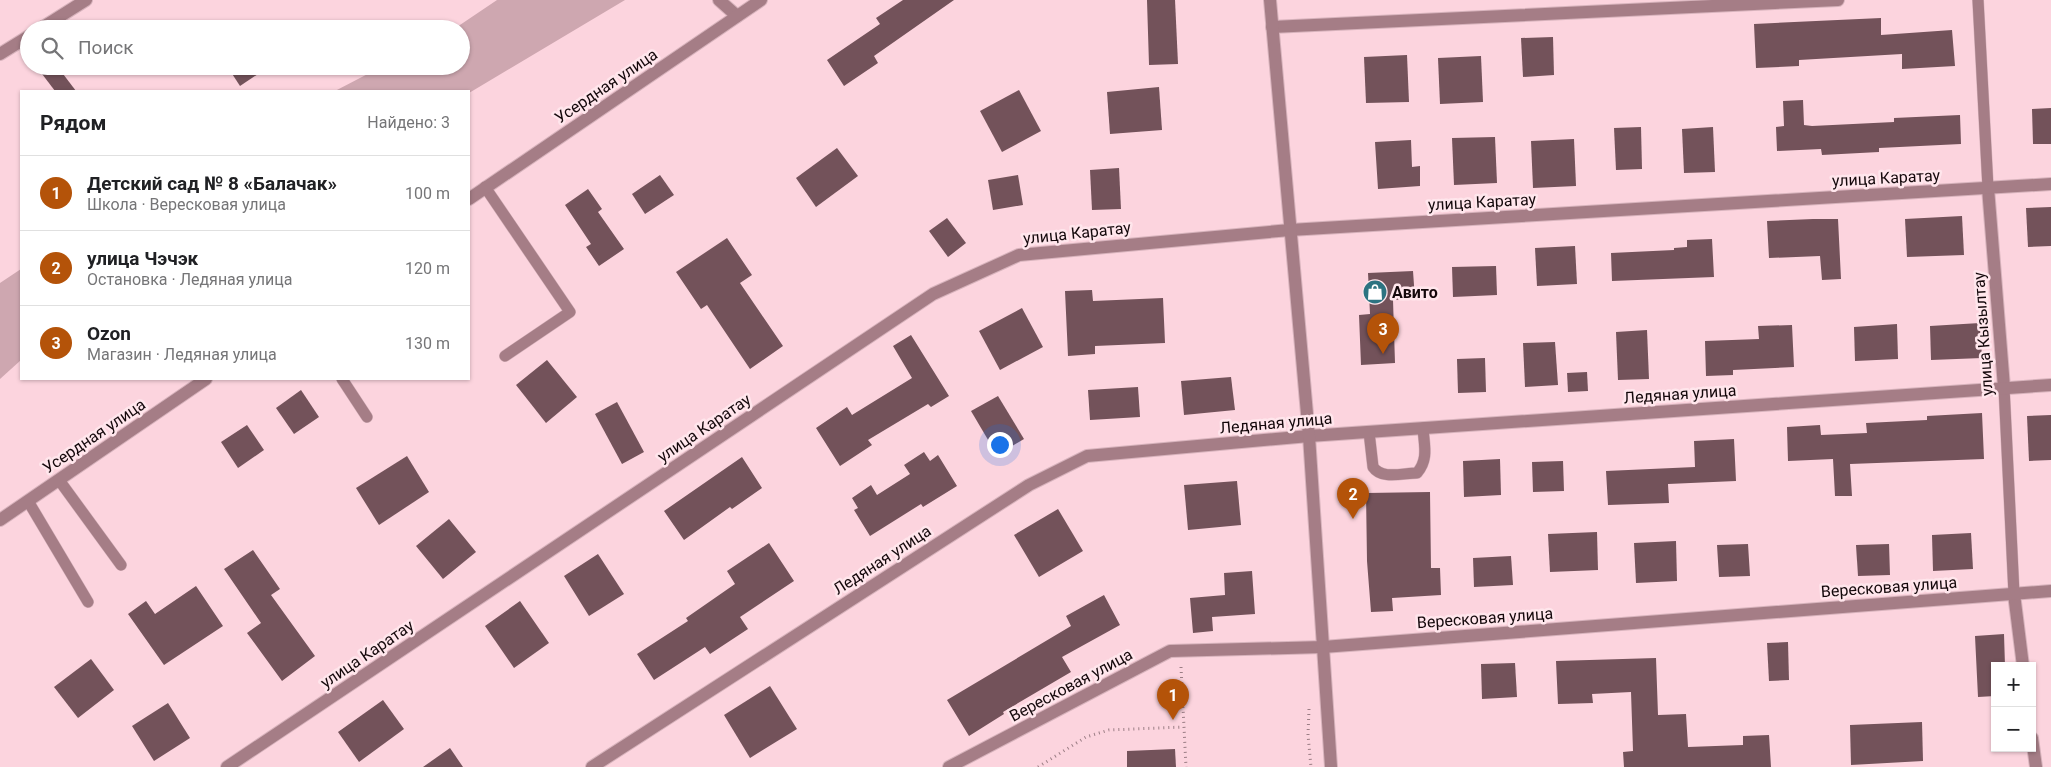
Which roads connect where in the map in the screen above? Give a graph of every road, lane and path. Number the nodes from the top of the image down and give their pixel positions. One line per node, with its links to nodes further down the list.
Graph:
1 (86, 0): 8 (street)
2 (720, 0): 7 (street)
3 (761, 0): 7 (street, Усердная улица)
4 (1270, 0): 9 (street)
5 (1838, 0): 9 (street)
6 (1978, 0): 14 (lane, улица Кызылтау)
7 (738, 16): 13 (street, Усердная улица)
8 (54, 20)
9 (1272, 27): 16 (street)
10 (20, 42): 11 (street)
11 (0, 54)
12 (2051, 184): 14 (street, улица Каратау)
13 (485, 187): 15 (street, Усердная улица); 17 (lane)
14 (1988, 188): 16 (street, улица Каратау); 21 (street, улица Кызылтау)
15 (470, 197)
16 (1290, 230): 25 (street); 38 (street, улица Каратау)
17 (504, 356)
18 (205, 380): 26 (street, Усердная улица)
19 (343, 380): 22 (lane)
20 (2051, 385): 21 (street, Ледяная улица)
21 (2004, 388): 23 (street, Ледяная улица); 31 (lane, улица Кызылтау)
22 (367, 417)
23 (1423, 428): 24 (street, Ледяная улица); 24 (lane)
24 (1369, 432): 25 (street, Ледяная улица)
25 (1309, 436): 33 (street); 39 (street, Ледяная улица)
26 (59, 480): 27 (street, Усердная улица); 29 (lane)
27 (28, 501): 28 (street, Усердная улица); 32 (lane)
28 (0, 520)
29 (121, 565)
30 (2051, 591): 31 (street, Вересковая улица)
31 (2014, 594): 33 (street, Вересковая улица); 35 (street, улица Кызылтау)
32 (88, 602)
33 (1323, 647): 34 (street, Вересковая улица); 43 (street)
34 (1181, 651): 36 (path); 40 (street, Вересковая улица)
35 (2022, 662)
36 (1183, 726): 41 (path); 42 (path)
37 (2034, 752): 44 (street)
38 (227, 767)
39 (592, 767)
40 (949, 767)
41 (1038, 767)
42 (1186, 767)
43 (1331, 767)
44 (2036, 767)

